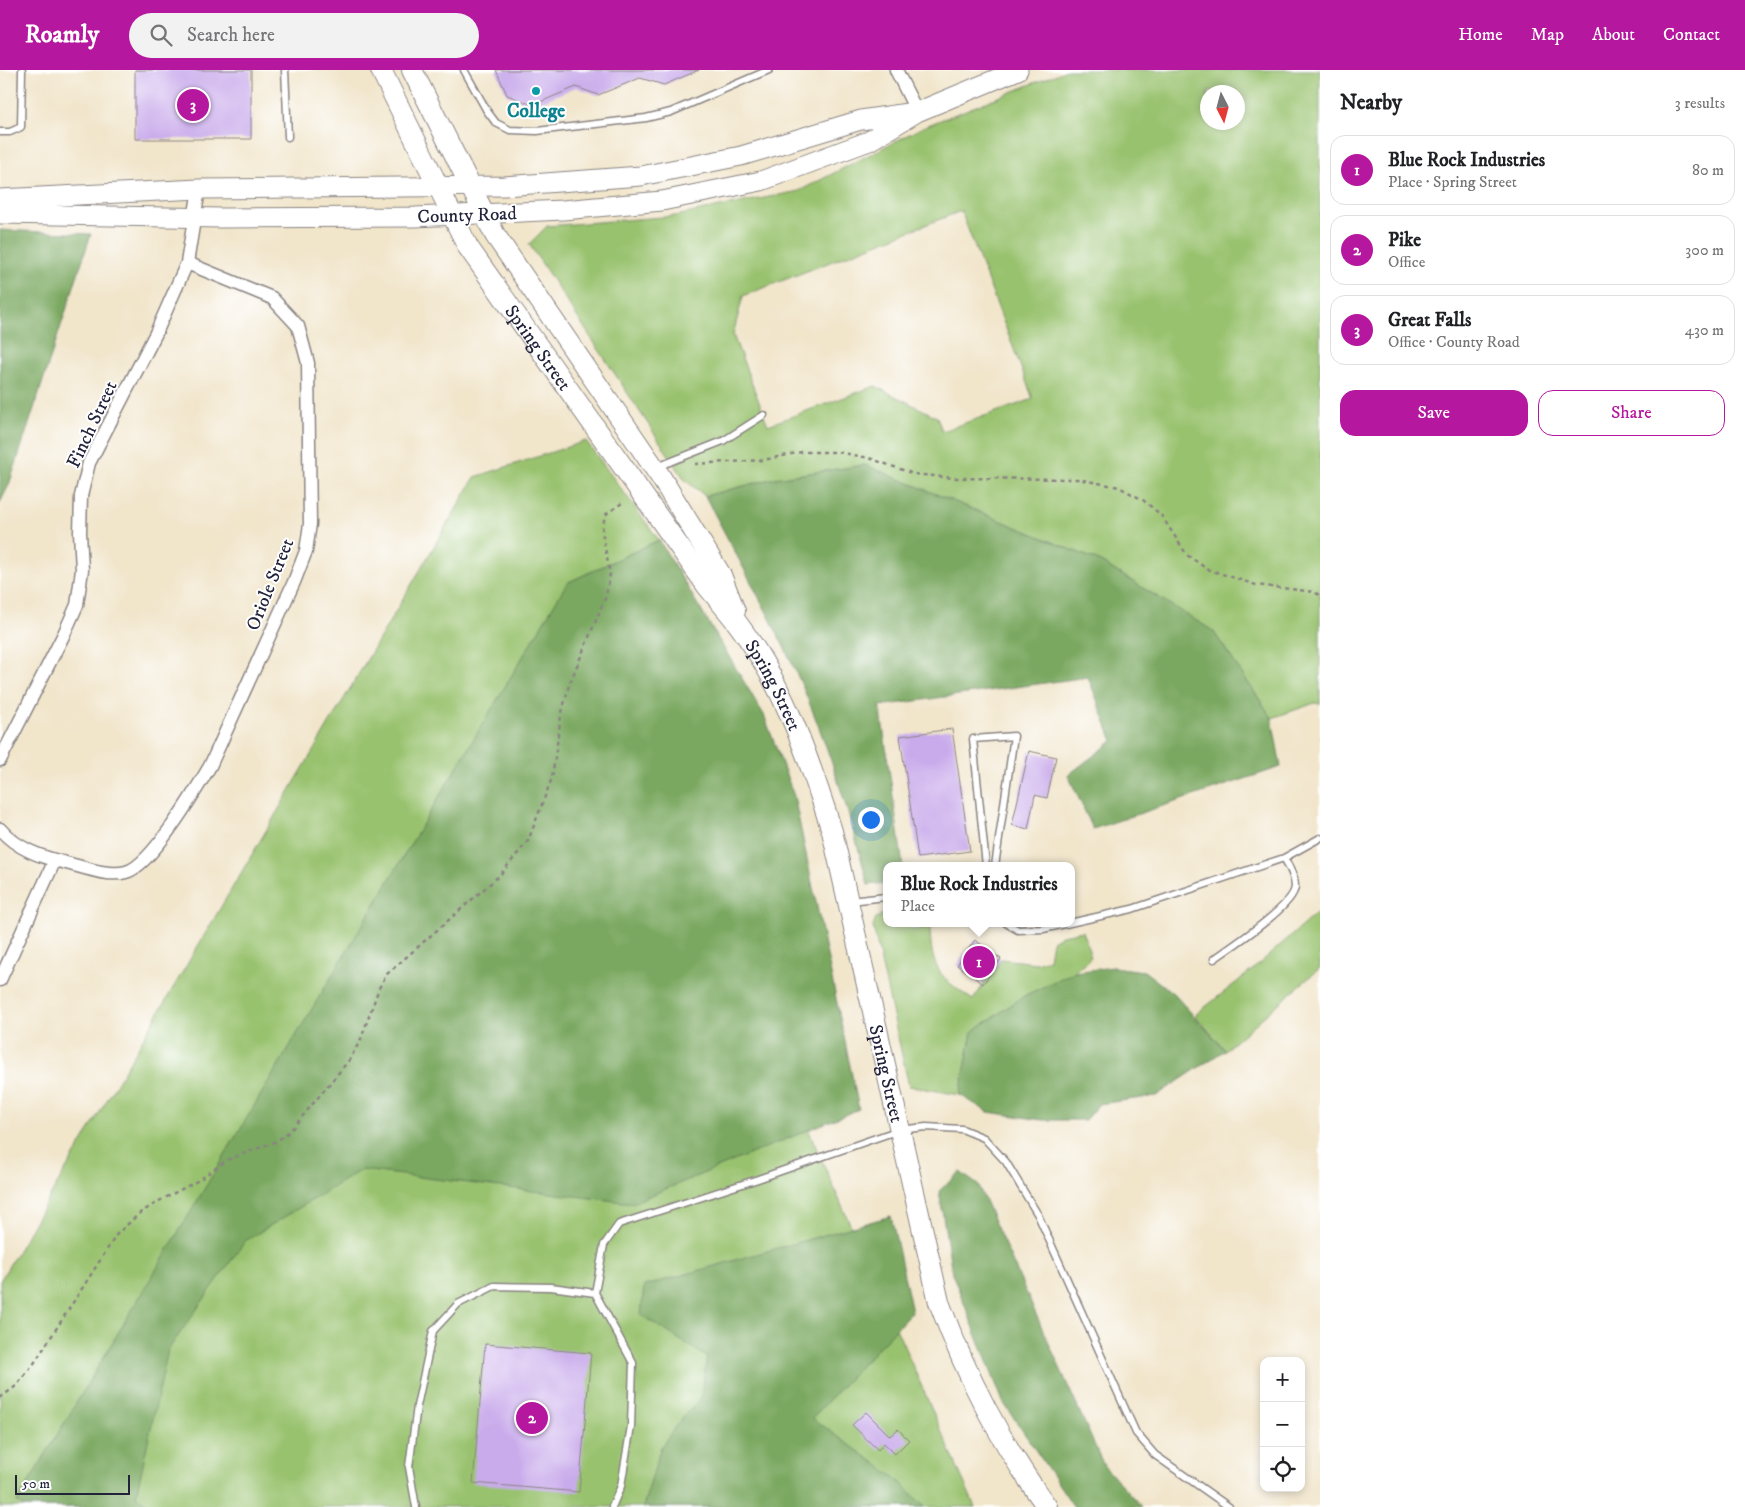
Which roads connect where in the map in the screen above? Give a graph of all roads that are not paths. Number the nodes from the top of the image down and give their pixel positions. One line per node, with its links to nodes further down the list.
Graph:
1 (22, 70): 10 (lane)
2 (285, 70): 11 (lane)
3 (381, 70): 13 (main road, Spring Street)
4 (412, 70): 12 (main road, Spring Street)
5 (464, 70): 6 (lane)
6 (770, 70)
7 (896, 70): 9 (street)
8 (1018, 70): 9 (main road, County Road)
9 (916, 112): 12 (main road, County Road); 17 (main road, County Road)
10 (0, 132)
11 (288, 137)
12 (471, 186): 13 (main road, County Road); 17 (main road, Spring Street)
13 (438, 187): 14 (main road, County Road); 18 (main road, Spring Street)
14 (199, 189): 15 (main road, County Road); 19 (street, Finch Street)
15 (0, 199)
16 (0, 214): 19 (main road, County Road)
17 (485, 214): 18 (main road, County Road); 22 (main road, Spring Street)
18 (452, 215): 19 (main road, County Road); 23 (main road, Spring Street)
19 (195, 218): 20 (street, Finch Street)
20 (187, 263): 24 (street, Finch Street); 28 (street, Oriole Street)
21 (764, 415): 22 (lane)
22 (655, 468): 23 (main road, Spring Street)
23 (743, 631): 32 (main road, Spring Street)
24 (0, 760)
25 (0, 829): 28 (street)
26 (1320, 838): 27 (lane)
27 (1284, 858): 33 (lane); 36 (lane)
28 (55, 860): 37 (street)
29 (986, 862): 30 (lane)
30 (996, 862)
31 (883, 898): 32 (lane)
32 (849, 902): 38 (main road, Spring Street)
33 (1075, 922)
34 (1013, 927): 35 (lane)
35 (1050, 927)
36 (1214, 960)
37 (0, 980)
38 (899, 1130): 39 (lane); 42 (main road, Spring Street); 43 (lane)
39 (595, 1293): 40 (lane); 41 (lane)
40 (416, 1507)
41 (612, 1507)
42 (1048, 1507)
43 (1229, 1507)

